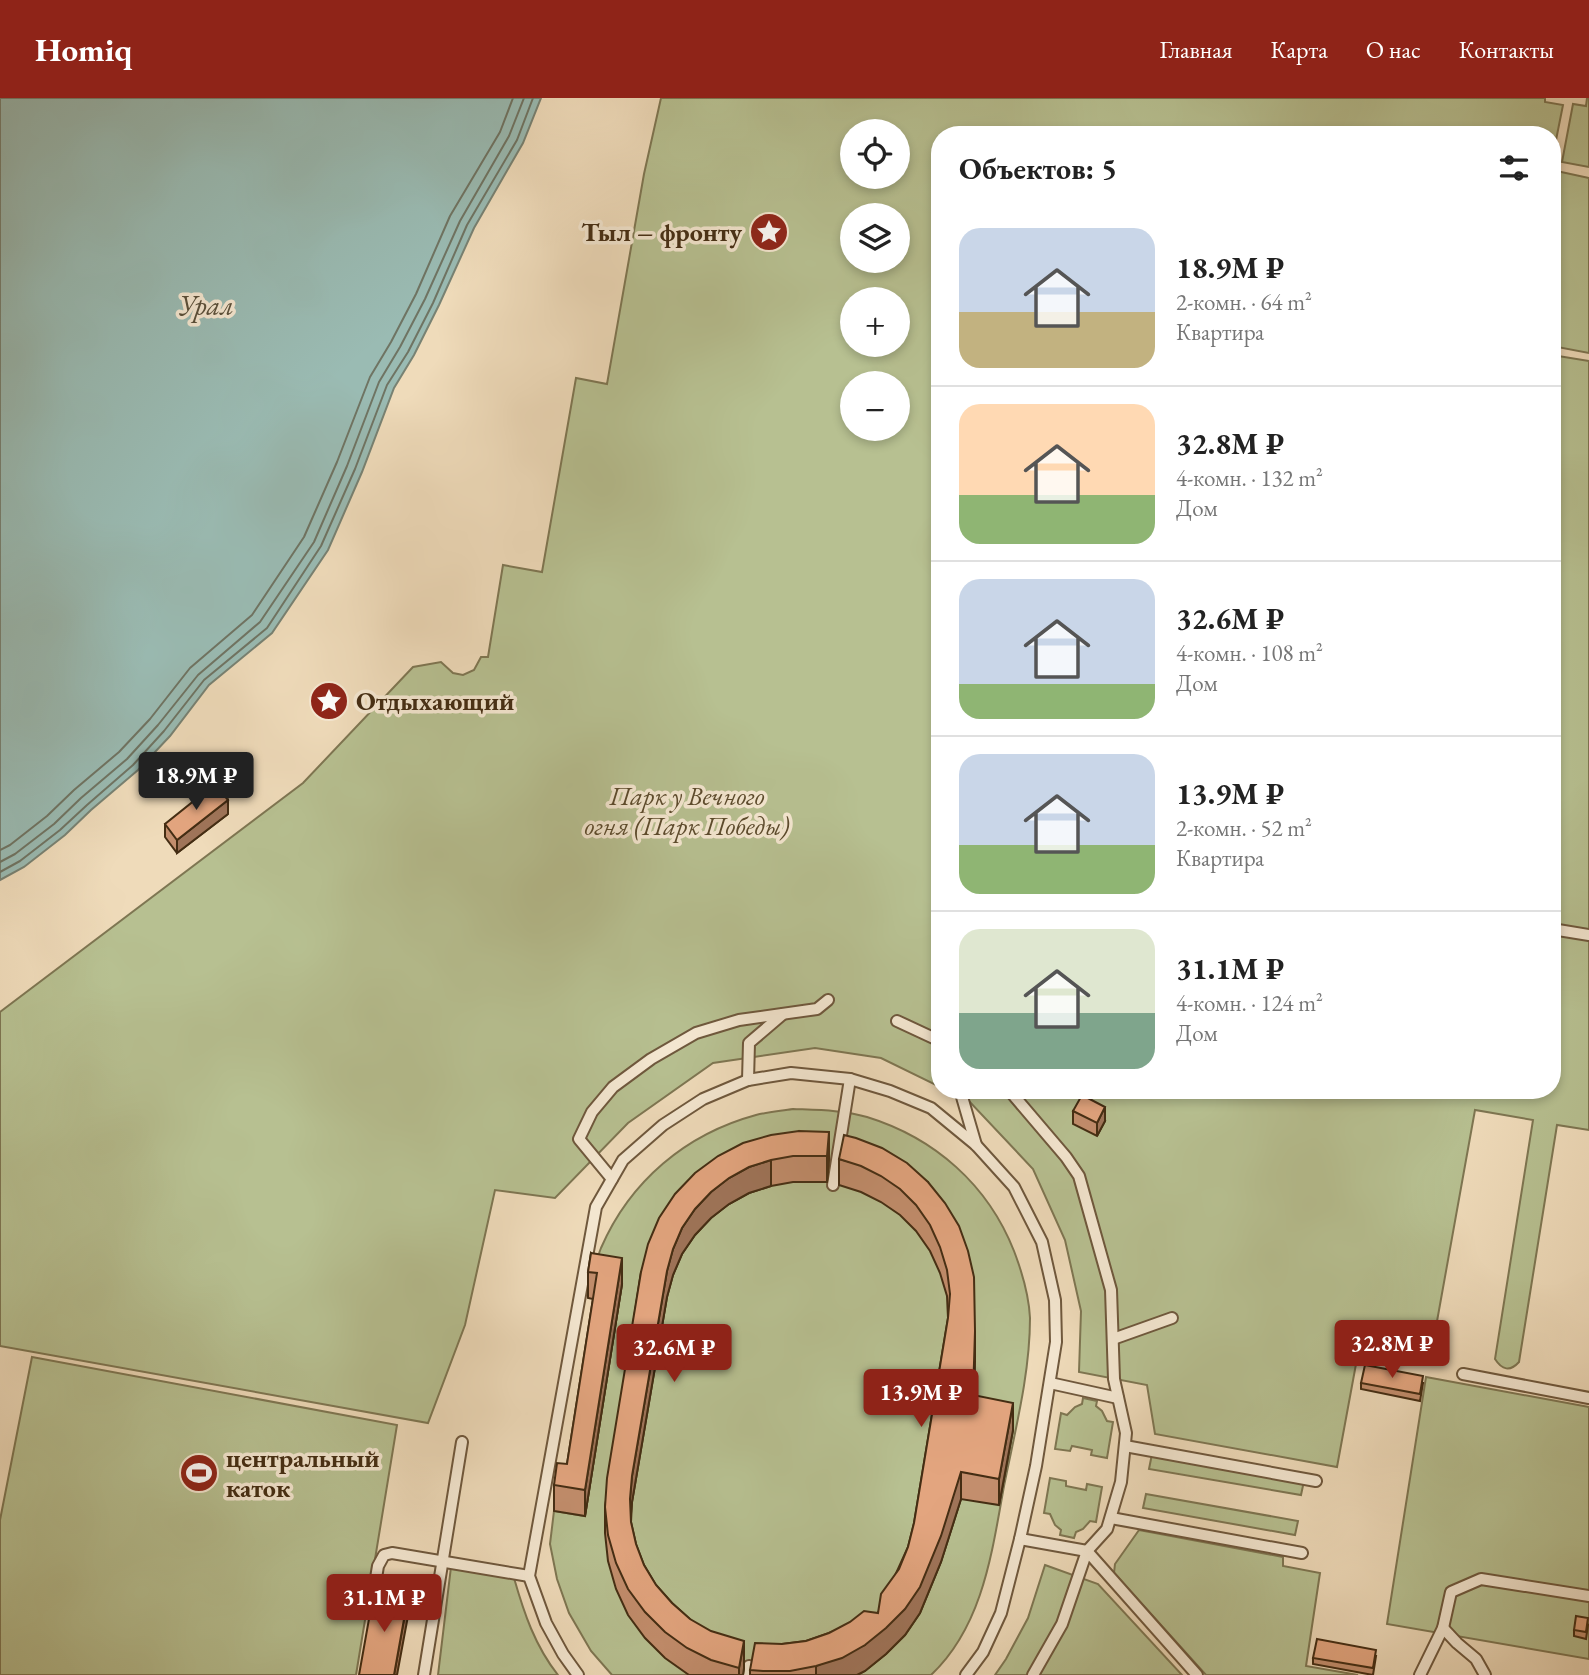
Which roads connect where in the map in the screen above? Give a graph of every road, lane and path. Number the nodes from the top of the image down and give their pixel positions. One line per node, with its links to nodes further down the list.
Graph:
1 (1561, 930): 2 (lane)
2 (1589, 935)
3 (828, 1000): 4 (lane)
4 (783, 1014): 8 (lane); 12 (lane)
5 (897, 1020): 6 (lane)
6 (931, 1037)
7 (850, 1079): 8 (lane); 11 (lane); 13 (lane)
8 (748, 1080): 12 (lane)
9 (963, 1099): 11 (lane)
10 (1017, 1099): 15 (lane)
11 (976, 1144): 17 (lane)
12 (612, 1179): 28 (lane)
13 (832, 1185)
14 (1172, 1318): 15 (lane)
15 (1113, 1339): 18 (lane)
16 (1463, 1374): 19 (lane)
17 (1050, 1383): 18 (lane); 24 (lane)
18 (1118, 1398): 21 (lane)
19 (1589, 1398)
20 (462, 1442): 27 (lane)
21 (1125, 1447): 22 (lane); 23 (lane)
22 (1316, 1481)
23 (1111, 1518): 25 (lane); 26 (lane)
24 (1020, 1539): 25 (lane); 35 (lane)
25 (1087, 1551): 36 (lane); 37 (lane)
26 (1302, 1553)
27 (442, 1561): 28 (lane); 30 (lane); 33 (lane)
28 (529, 1576): 34 (lane)
29 (1585, 1595): 31 (lane); 32 (lane)
30 (372, 1602)
31 (1589, 1603)
32 (1443, 1628): 38 (lane); 39 (lane)
33 (424, 1675)
34 (578, 1675)
35 (965, 1675)
36 (1033, 1675)
37 (1196, 1675)
38 (1420, 1675)
39 (1485, 1675)

